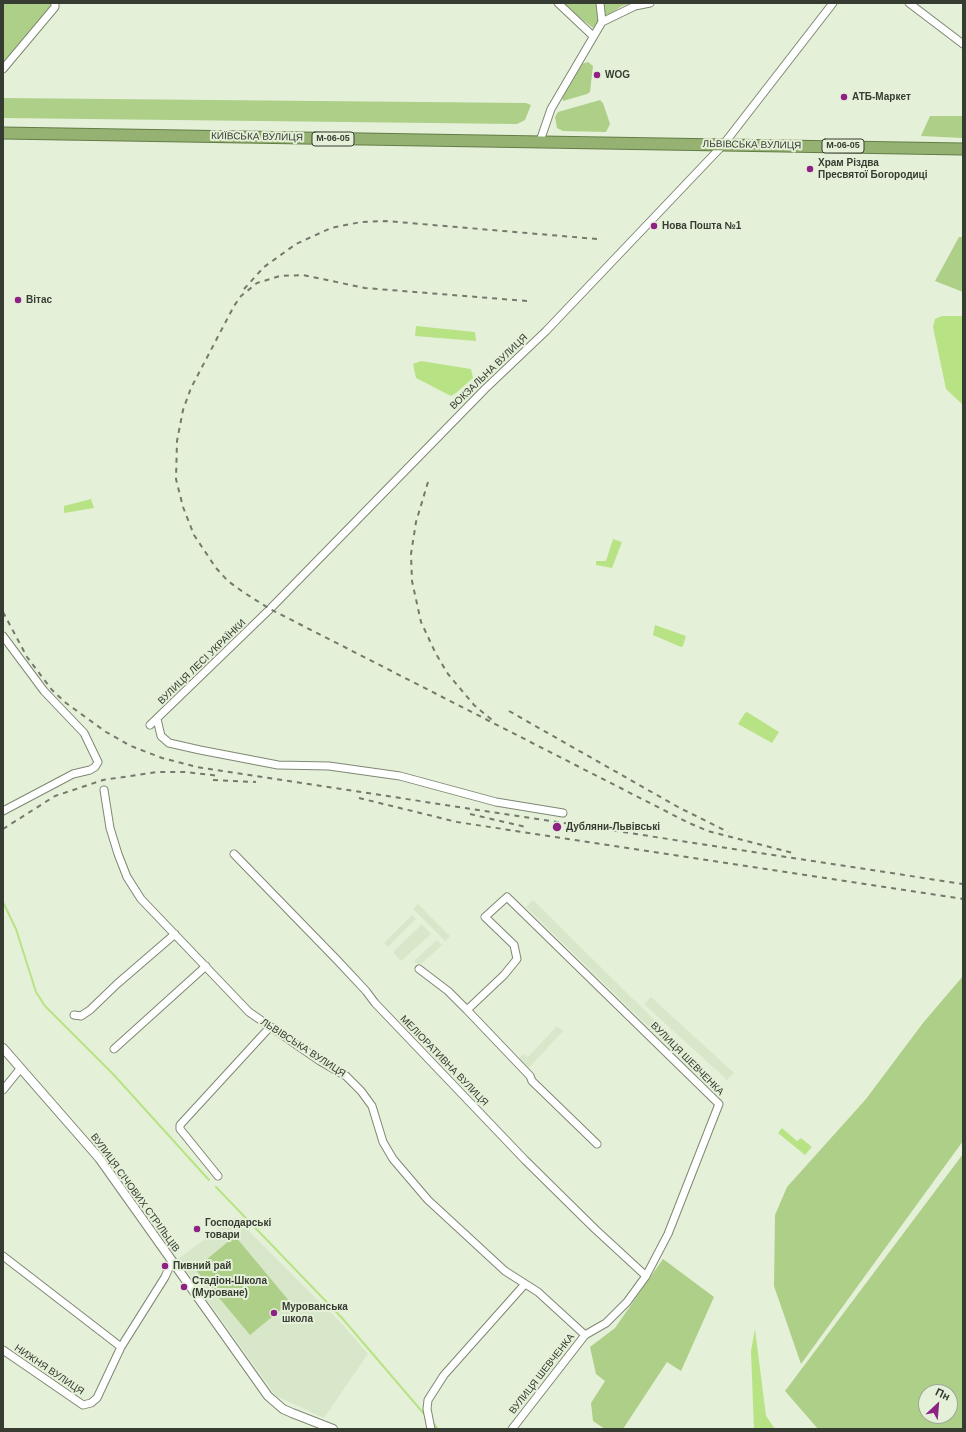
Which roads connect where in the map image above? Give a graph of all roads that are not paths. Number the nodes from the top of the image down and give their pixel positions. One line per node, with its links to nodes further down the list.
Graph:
1 (55, 3): 10 (street)
2 (558, 3): 8 (street)
3 (600, 3): 7 (street)
4 (650, 3): 7 (street)
5 (833, 3): 14 (street, ВОКЗАЛЬНА ВУЛИЦЯ)
6 (910, 3): 9 (street)
7 (602, 22): 8 (street)
8 (593, 36): 12 (street)
9 (963, 44)
10 (3, 69)
11 (3, 133): 13 (highway, КИЇВСЬКА ВУЛИЦЯ / М-06-05)
12 (540, 141): 13 (highway, ЛЬВІВСЬКА ВУЛИЦЯ / М-06-05); 14 (highway, ЛЬВІВСЬКА ВУЛИЦЯ / М-06-05)
13 (512, 142)
14 (723, 145): 15 (highway, ЛЬВІВСЬКА ВУЛИЦЯ / М-06-05); 16 (street, ВОКЗАЛЬНА ВУЛИЦЯ)
15 (963, 149)
16 (267, 612): 18 (street, ВУЛИЦЯ ЛЕСІ УКРАЇНКИ)
17 (3, 636): 21 (street)
18 (157, 719): 19 (street, ВУЛИЦЯ ЛЕСІ УКРАЇНКИ); 22 (street)
19 (150, 725)
20 (104, 790): 24 (street, ЛЬВІВСЬКА ВУЛИЦЯ)
21 (3, 811)
22 (563, 813)
23 (234, 854): 38 (street, МЕЛІОРАТИВНА ВУЛИЦЯ)
24 (175, 934): 25 (street, ЛЬВІВСЬКА ВУЛИЦЯ); 28 (street)
25 (206, 966): 29 (street, ЛЬВІВСЬКА ВУЛИЦЯ); 31 (street)
26 (419, 969): 27 (street)
27 (467, 1010): 34 (street); 38 (street, ВУЛИЦЯ ШЕВЧЕНКА)
28 (74, 1015)
29 (270, 1027): 35 (street); 39 (street, ЛЬВІВСЬКА ВУЛИЦЯ)
30 (3, 1048): 32 (street, ВУЛИЦЯ СІЧОВИХ СТРІЛЬЦІВ)
31 (114, 1049)
32 (20, 1069): 33 (street); 37 (street, ВУЛИЦЯ СІЧОВИХ СТРІЛЬЦІВ)
33 (3, 1090)
34 (597, 1144)
35 (218, 1176)
36 (3, 1256): 41 (street)
37 (172, 1261): 41 (street); 44 (street, ВУЛИЦЯ СІЧОВИХ СТРІЛЬЦІВ)
38 (646, 1276): 40 (street, ВУЛИЦЯ ШЕВЧЕНКА)
39 (525, 1284): 40 (street, ЛЬВІВСЬКА ВУЛИЦЯ); 43 (street)
40 (585, 1335): 45 (street, ВУЛИЦЯ ШЕВЧЕНКА)
41 (121, 1347): 42 (street, НИЖНЯ ВУЛИЦЯ)
42 (3, 1350)
43 (431, 1428)
44 (333, 1429)
45 (512, 1429)

